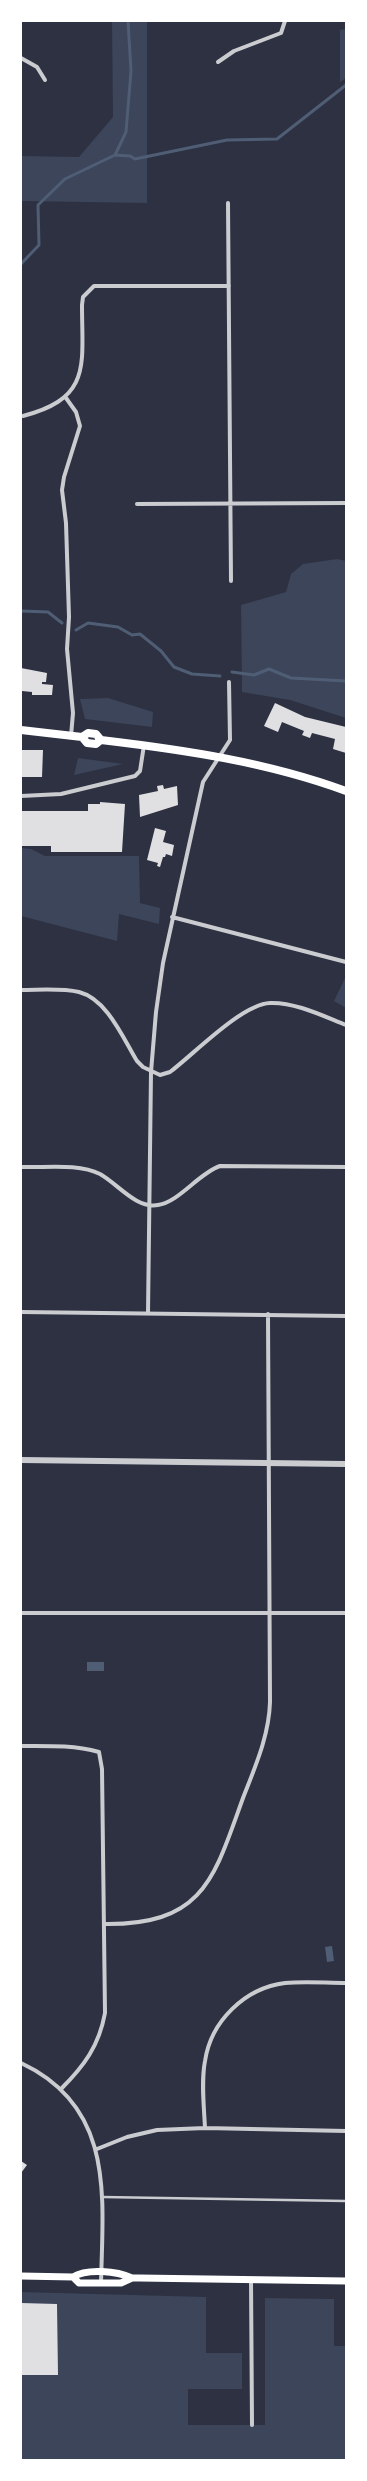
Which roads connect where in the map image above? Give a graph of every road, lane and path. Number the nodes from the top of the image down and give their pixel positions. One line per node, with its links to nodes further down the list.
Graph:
1 (285, 21): 3 (street)
2 (21, 58): 4 (street)
3 (218, 62)
4 (45, 80)
5 (228, 204): 6 (street)
6 (228, 286): 7 (street); 11 (street)
7 (66, 398): 8 (street); 15 (street)
8 (23, 416)
9 (346, 503): 11 (street)
10 (137, 504): 11 (street)
11 (231, 504): 12 (street)
12 (231, 581)
13 (229, 682): 17 (street)
14 (21, 730): 15 (main road)
15 (71, 736): 16 (main road)
16 (144, 745): 17 (main road); 19 (street)
17 (218, 757): 18 (main road); 20 (street)
18 (346, 791)
19 (21, 796)
20 (172, 918): 21 (street); 24 (street)
21 (346, 962)
22 (21, 990): 24 (street)
23 (346, 1025): 24 (street)
24 (151, 1072): 27 (street)
25 (21, 1167): 27 (street)
26 (346, 1168): 27 (street)
27 (150, 1205): 29 (street)
28 (21, 1312): 29 (street)
29 (148, 1313): 30 (street)
30 (268, 1314): 31 (street); 33 (street)
31 (346, 1316)
32 (21, 1460): 33 (street)
33 (268, 1463): 34 (street); 35 (street)
34 (346, 1464)
35 (269, 1612): 36 (street); 37 (street); 39 (street)
36 (21, 1613)
37 (346, 1613)
38 (21, 1746): 39 (street)
39 (105, 1924): 42 (street)
40 (346, 1983): 43 (street)
41 (21, 2063): 42 (street)
42 (61, 2089): 45 (street)
43 (205, 2128): 44 (street); 45 (street)
44 (346, 2131)
45 (97, 2149): 46 (street)
46 (102, 2197): 47 (lane); 48 (street)
47 (346, 2202)
48 (101, 2273): 50 (main road); 51 (main road); 54 (street)
49 (21, 2276): 50 (main road)
50 (73, 2277): 54 (main road)
51 (132, 2278): 52 (main road); 54 (main road)
52 (251, 2279): 53 (main road); 55 (street)
53 (346, 2281)
54 (101, 2283)
55 (252, 2425)

